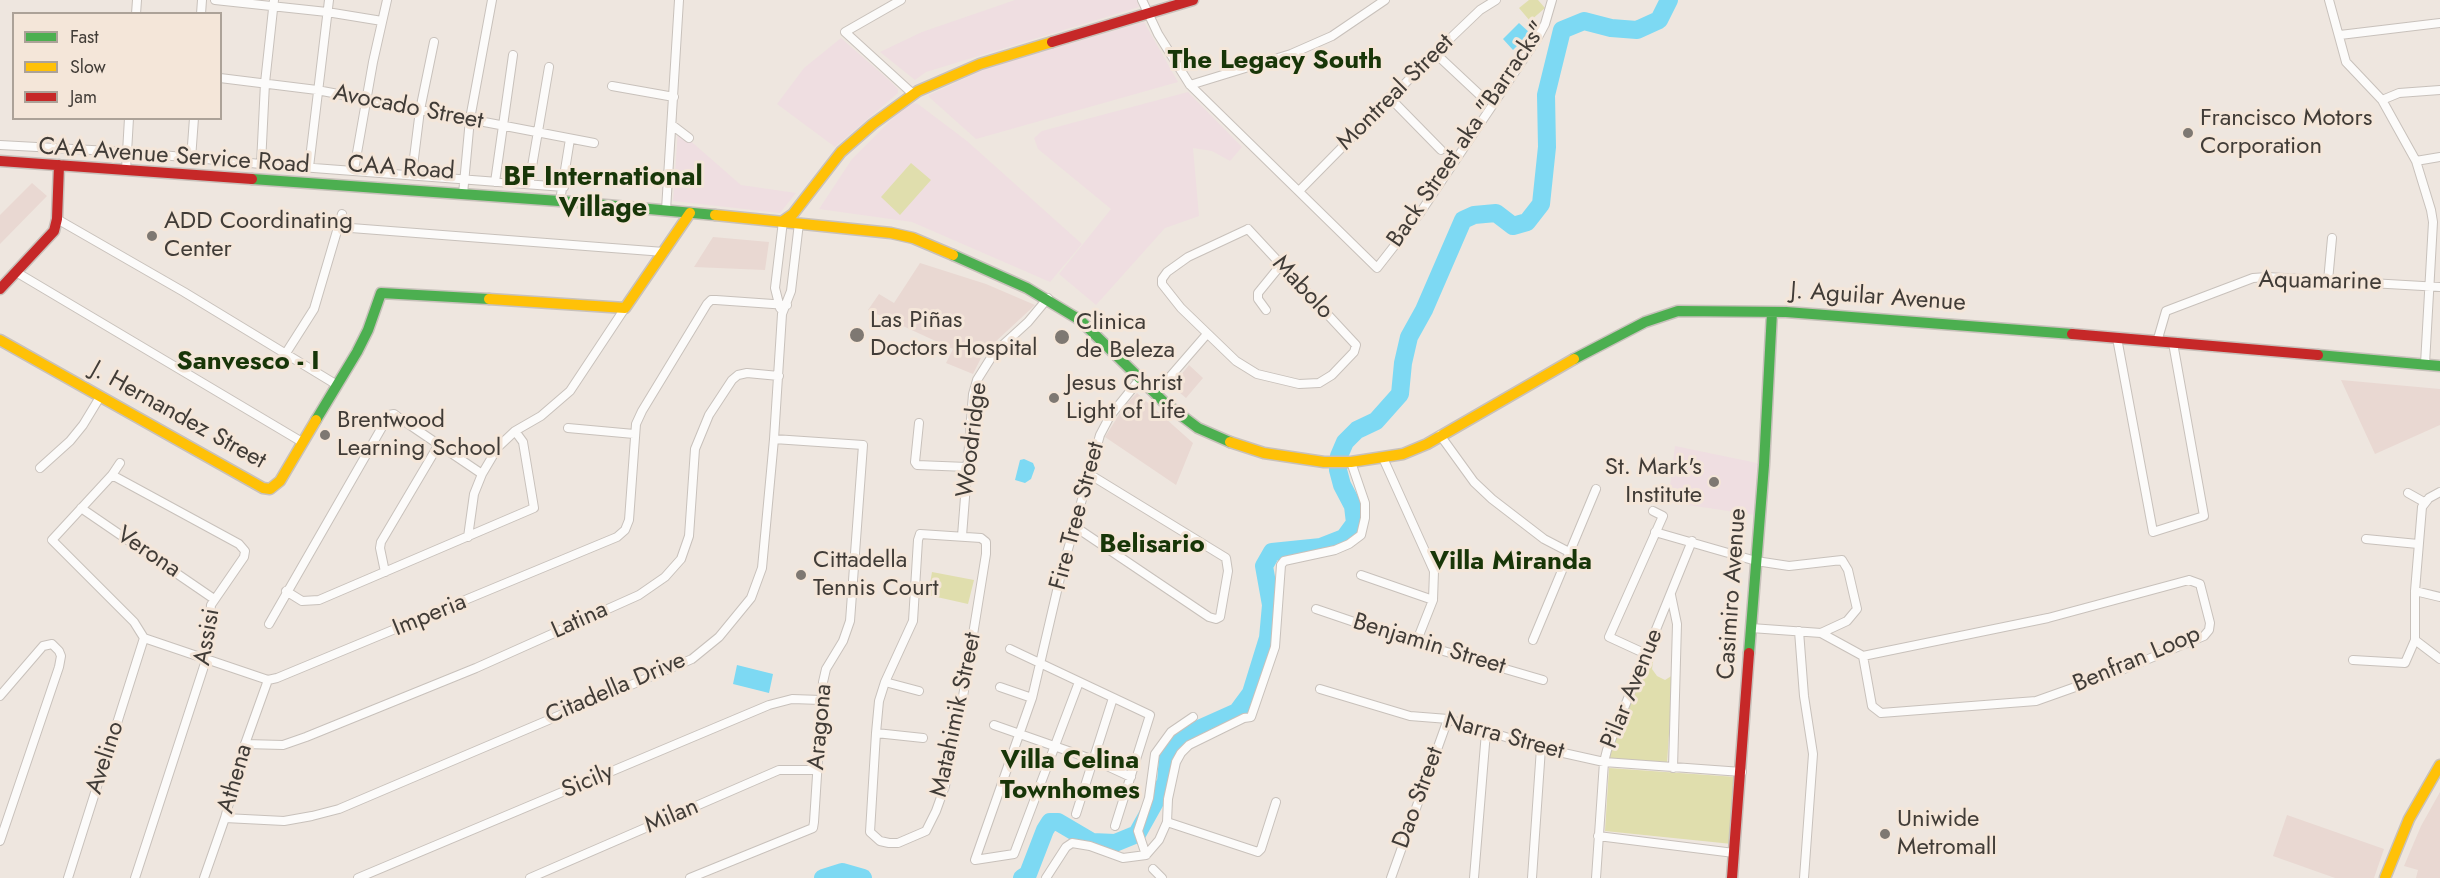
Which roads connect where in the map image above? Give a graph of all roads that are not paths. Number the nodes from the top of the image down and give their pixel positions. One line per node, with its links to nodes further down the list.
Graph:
1 (215, 0): 13 (street)
2 (329, 0): 14 (street)
3 (387, 0): 16 (street)
4 (492, 0): 36 (street)
5 (679, 0): 30 (street)
6 (901, 0): 29 (street)
7 (1143, 0): 15 (street)
8 (1192, 0): 15 (main road)
9 (1386, 0): 25 (street)
10 (1496, 0): 20 (street, Montreal Street)
11 (1552, 0): 62 (street, Back Street aka "Barracks")
12 (2329, 0): 18 (street)
13 (273, 3): 14 (street); 24 (street)
14 (327, 12): 16 (street); 27 (street)
15 (1147, 14): 25 (street); 29 (main road)
16 (381, 21): 33 (street)
17 (2440, 23): 18 (street)
18 (2340, 35): 34 (street)
19 (434, 42): 35 (street)
20 (1435, 53): 31 (street, Montreal Street); 32 (street)
21 (513, 55): 40 (street)
22 (549, 67): 41 (street)
23 (222, 78): 24 (street, Avocado Street)
24 (265, 83): 27 (street, Avocado Street); 52 (street)
25 (1190, 85): 62 (street)
26 (612, 86): 30 (street)
27 (317, 90): 33 (street, Avocado Street); 54 (street)
28 (2440, 90): 34 (street)
29 (913, 94): 68 (main road)
30 (675, 97): 39 (street)
31 (1389, 97): 46 (street); 62 (street, Montreal Street)
32 (1482, 98)
33 (365, 100): 35 (street, Avocado Street); 56 (street)
34 (2382, 100): 50 (street)
35 (420, 110): 36 (street, Avocado Street); 57 (street)
36 (470, 119): 40 (street, Avocado Street); 58 (street)
37 (129, 120): 47 (street)
38 (194, 120): 49 (street)
39 (672, 125): 42 (street); 65 (street)
40 (502, 126): 41 (street, Avocado Street); 59 (street)
41 (537, 132): 43 (street, Avocado Street); 60 (street)
42 (689, 138)
43 (570, 139): 44 (street, Avocado Street); 61 (street)
44 (594, 143)
45 (0, 145): 47 (street, CAA Avenue Service Road)
46 (1441, 150)
47 (128, 152): 49 (street, CAA Avenue Service Road); 55 (street)
48 (2440, 157): 50 (street)
49 (191, 159): 52 (street, CAA Avenue Service Road)
50 (2415, 161): 71 (street)
51 (0, 162): 53 (main road, CAA Road)
52 (261, 164): 54 (street, CAA Avenue Service Road)
53 (59, 165): 55 (main road, CAA Road); 69 (main road)
54 (309, 167): 56 (street, CAA Avenue Service Road)
55 (126, 170): 63 (main road, CAA Road)
56 (354, 170): 57 (street, CAA Avenue Service Road)
57 (412, 174): 58 (street, CAA Avenue Service Road)
58 (464, 179): 59 (street, CAA Avenue Service Road); 63 (street)
59 (495, 182): 60 (street, CAA Avenue Service Road)
60 (529, 184): 61 (street, CAA Avenue Service Road)
61 (564, 187): 64 (street)
62 (1300, 190)
63 (463, 194): 64 (main road, CAA Road)
64 (560, 201): 65 (main road, CAA Road)
65 (666, 210): 66 (main road, CAA Road)
66 (690, 213): 70 (main road, CAA Road); 74 (main road)
67 (342, 214): 72 (street)
68 (796, 218): 70 (main road); 77 (street); 82 (main road)
69 (57, 219): 78 (main road); 94 (street)
70 (783, 221): 76 (street, Citadella Drive)
71 (2437, 222): 80 (street)
72 (338, 227): 74 (street); 94 (street)
73 (2332, 238): 79 (street)
74 (664, 252): 85 (main road)
75 (1280, 266): 86 (street); 89 (street, Mabolo); 89 (street, Mabolo)
76 (777, 268): 77 (street); 83 (street, Citadella Drive)
77 (793, 270): 84 (street)
78 (16, 272): 81 (main road); 108 (street)
79 (2328, 280): 80 (street, Aquamarine); 92 (street, Aquamarine)
80 (2435, 286): 95 (street)
81 (0, 289)
82 (1048, 298): 98 (main road); 113 (street, Woodridge)
83 (778, 304): 84 (street, Imperia); 88 (street, Citadella Drive); 105 (street, Imperia)
84 (788, 305): 88 (street)
85 (625, 308): 99 (main road, J. Hernandez Street); 104 (street)
86 (1266, 310)
87 (1772, 312): 90 (main road, J. Aguilar Avenue); 106 (main road, J. Aguilar Avenue); 132 (main road, Casimiro Avenue)
88 (782, 314): 97 (street, Citadella Drive)
89 (1207, 334): 100 (street)
90 (2117, 338): 92 (main road, J. Aguilar Avenue); 93 (street)
91 (0, 340): 101 (main road, J. Hernandez Street)
92 (2157, 342): 93 (main road, J. Aguilar Avenue)
93 (2173, 343): 95 (main road, J. Aguilar Avenue)
94 (286, 353): 99 (street)
95 (2426, 364): 96 (main road, J. Aguilar Avenue)
96 (2440, 366)
97 (779, 376): 107 (street, Citadella Drive); 175 (street, Latina)
98 (1140, 379): 100 (main road); 116 (street, Fire Tree Street)
99 (337, 385): 108 (main road, J. Hernandez Street)
100 (1155, 394): 111 (main road, J. Aguilar Avenue)
101 (100, 397): 108 (main road, J. Hernandez Street); 114 (street)
102 (919, 423): 113 (street)
103 (568, 428): 105 (street)
104 (515, 431): 115 (street); 127 (street)
105 (634, 434): 157 (street, Imperia)
106 (1440, 435): 110 (main road, J. Aguilar Avenue); 131 (street)
107 (774, 439): 167 (street, Aragona); 187 (street, Citadella Drive)
108 (303, 442)
109 (439, 444): 115 (street); 133 (street); 135 (street)
110 (1383, 458): 111 (main road, J. Aguilar Avenue); 140 (street)
111 (1349, 462): 188 (street)
112 (120, 463): 117 (street)
113 (967, 467): 126 (street, Woodridge)
114 (40, 468)
115 (482, 474): 127 (street)
116 (1089, 474): 124 (street, Fire Tree Street); 124 (street)
117 (112, 475): 122 (street); 139 (street, Assisi)
118 (1596, 489): 131 (street)
119 (2440, 492): 121 (street)
120 (2408, 493): 121 (street)
121 (2424, 502): 130 (street)
122 (81, 508): 139 (street, Verona); 146 (street)
123 (1653, 511): 125 (street)
124 (1074, 526): 156 (street, Fire Tree Street)
125 (1655, 532): 129 (street); 151 (street)
126 (962, 536): 159 (street, Matahimik Street); 172 (street, Matahimik Street)
127 (468, 537): 133 (street)
128 (2366, 540): 130 (street)
129 (1692, 541): 132 (street); 137 (street, Pilar Avenue)
130 (2418, 544): 136 (street)
131 (1569, 552): 147 (street)
132 (1756, 561): 143 (main road, Casimiro Avenue); 145 (street)
133 (385, 572): 135 (street)
134 (1361, 575): 140 (street)
135 (286, 591): 142 (street)
136 (2415, 591): 138 (street); 148 (street)
137 (1671, 594): 151 (street, Pilar Avenue); 181 (street)
138 (2440, 597)
139 (214, 599): 154 (street, Assisi)
140 (1433, 600): 149 (street)
141 (1316, 609): 149 (street, Benjamin Street)
142 (269, 624)
143 (1751, 628): 144 (street); 183 (main road, Casimiro Avenue)
144 (1799, 631): 145 (street); 208 (street)
145 (1821, 633): 152 (street)
146 (144, 638): 154 (street); 195 (street, Avelino)
147 (1533, 640)
148 (2415, 640): 153 (street); 155 (street)
149 (1416, 643): 158 (street, Benjamin Street)
150 (1010, 649): 156 (street)
151 (1646, 654): 179 (street, Pilar Avenue)
152 (1863, 656): 152 (street, Benfran Loop)
153 (2440, 659)
154 (206, 660): 157 (street); 196 (street, Assisi)
155 (2353, 660)
156 (1040, 664): 160 (street); 165 (street, Fire Tree Street)
157 (268, 680): 175 (street, Athena)
158 (1543, 680)
159 (885, 682): 163 (street); 172 (street, Matahimik Street)
160 (1079, 682): 166 (street); 176 (street)
161 (1000, 687): 165 (street)
162 (1320, 689): 169 (street, Narra Street)
163 (919, 691)
164 (0, 696): 191 (street)
165 (1032, 698): 173 (street, Fire Tree Street)
166 (1113, 698): 178 (street); 184 (street)
167 (821, 700): 182 (street, Aragona); 198 (street, Sicily)
168 (1193, 717): 192 (street)
169 (1448, 719): 171 (street, Narra Street); 203 (street, Dao Street)
170 (994, 725): 173 (street)
171 (1486, 732): 177 (street, Narra Street); 204 (street)
172 (876, 733): 174 (street)
173 (1019, 733): 176 (street); 176 (street, Fire Tree Street)
174 (923, 738)
175 (245, 744): 187 (street, Athena)
176 (1055, 745): 178 (street)
177 (1541, 748): 179 (street, Narra Street); 205 (street)
178 (1094, 760): 184 (street); 186 (street)
179 (1604, 762): 181 (street, Narra Street); 190 (street, Pilar Avenue)
180 (2440, 765): 209 (main road)
181 (1673, 768): 183 (street, Narra Street)
182 (817, 770): 199 (street, Milan); 200 (street, Aragona)
183 (1742, 772): 193 (main road, Casimiro Avenue)
184 (1131, 777): 189 (street)
185 (1276, 802): 188 (street)
186 (1076, 814)
187 (225, 818): 197 (street, Athena)
188 (1167, 822): 192 (street)
189 (1115, 826)
190 (1598, 836): 193 (street); 206 (street, Pilar Avenue)
191 (0, 841)
192 (1144, 852): 201 (street)
193 (1734, 853): 207 (main road, Casimiro Avenue)
194 (1153, 869): 202 (street)
195 (68, 878)
196 (135, 878)
197 (204, 878)
198 (358, 878)
199 (530, 878)
200 (690, 878)
201 (1046, 878)
202 (1162, 878)
203 (1390, 878)
204 (1474, 878)
205 (1532, 878)
206 (1596, 878)
207 (1732, 878)
208 (1804, 878)
209 (2385, 878)

